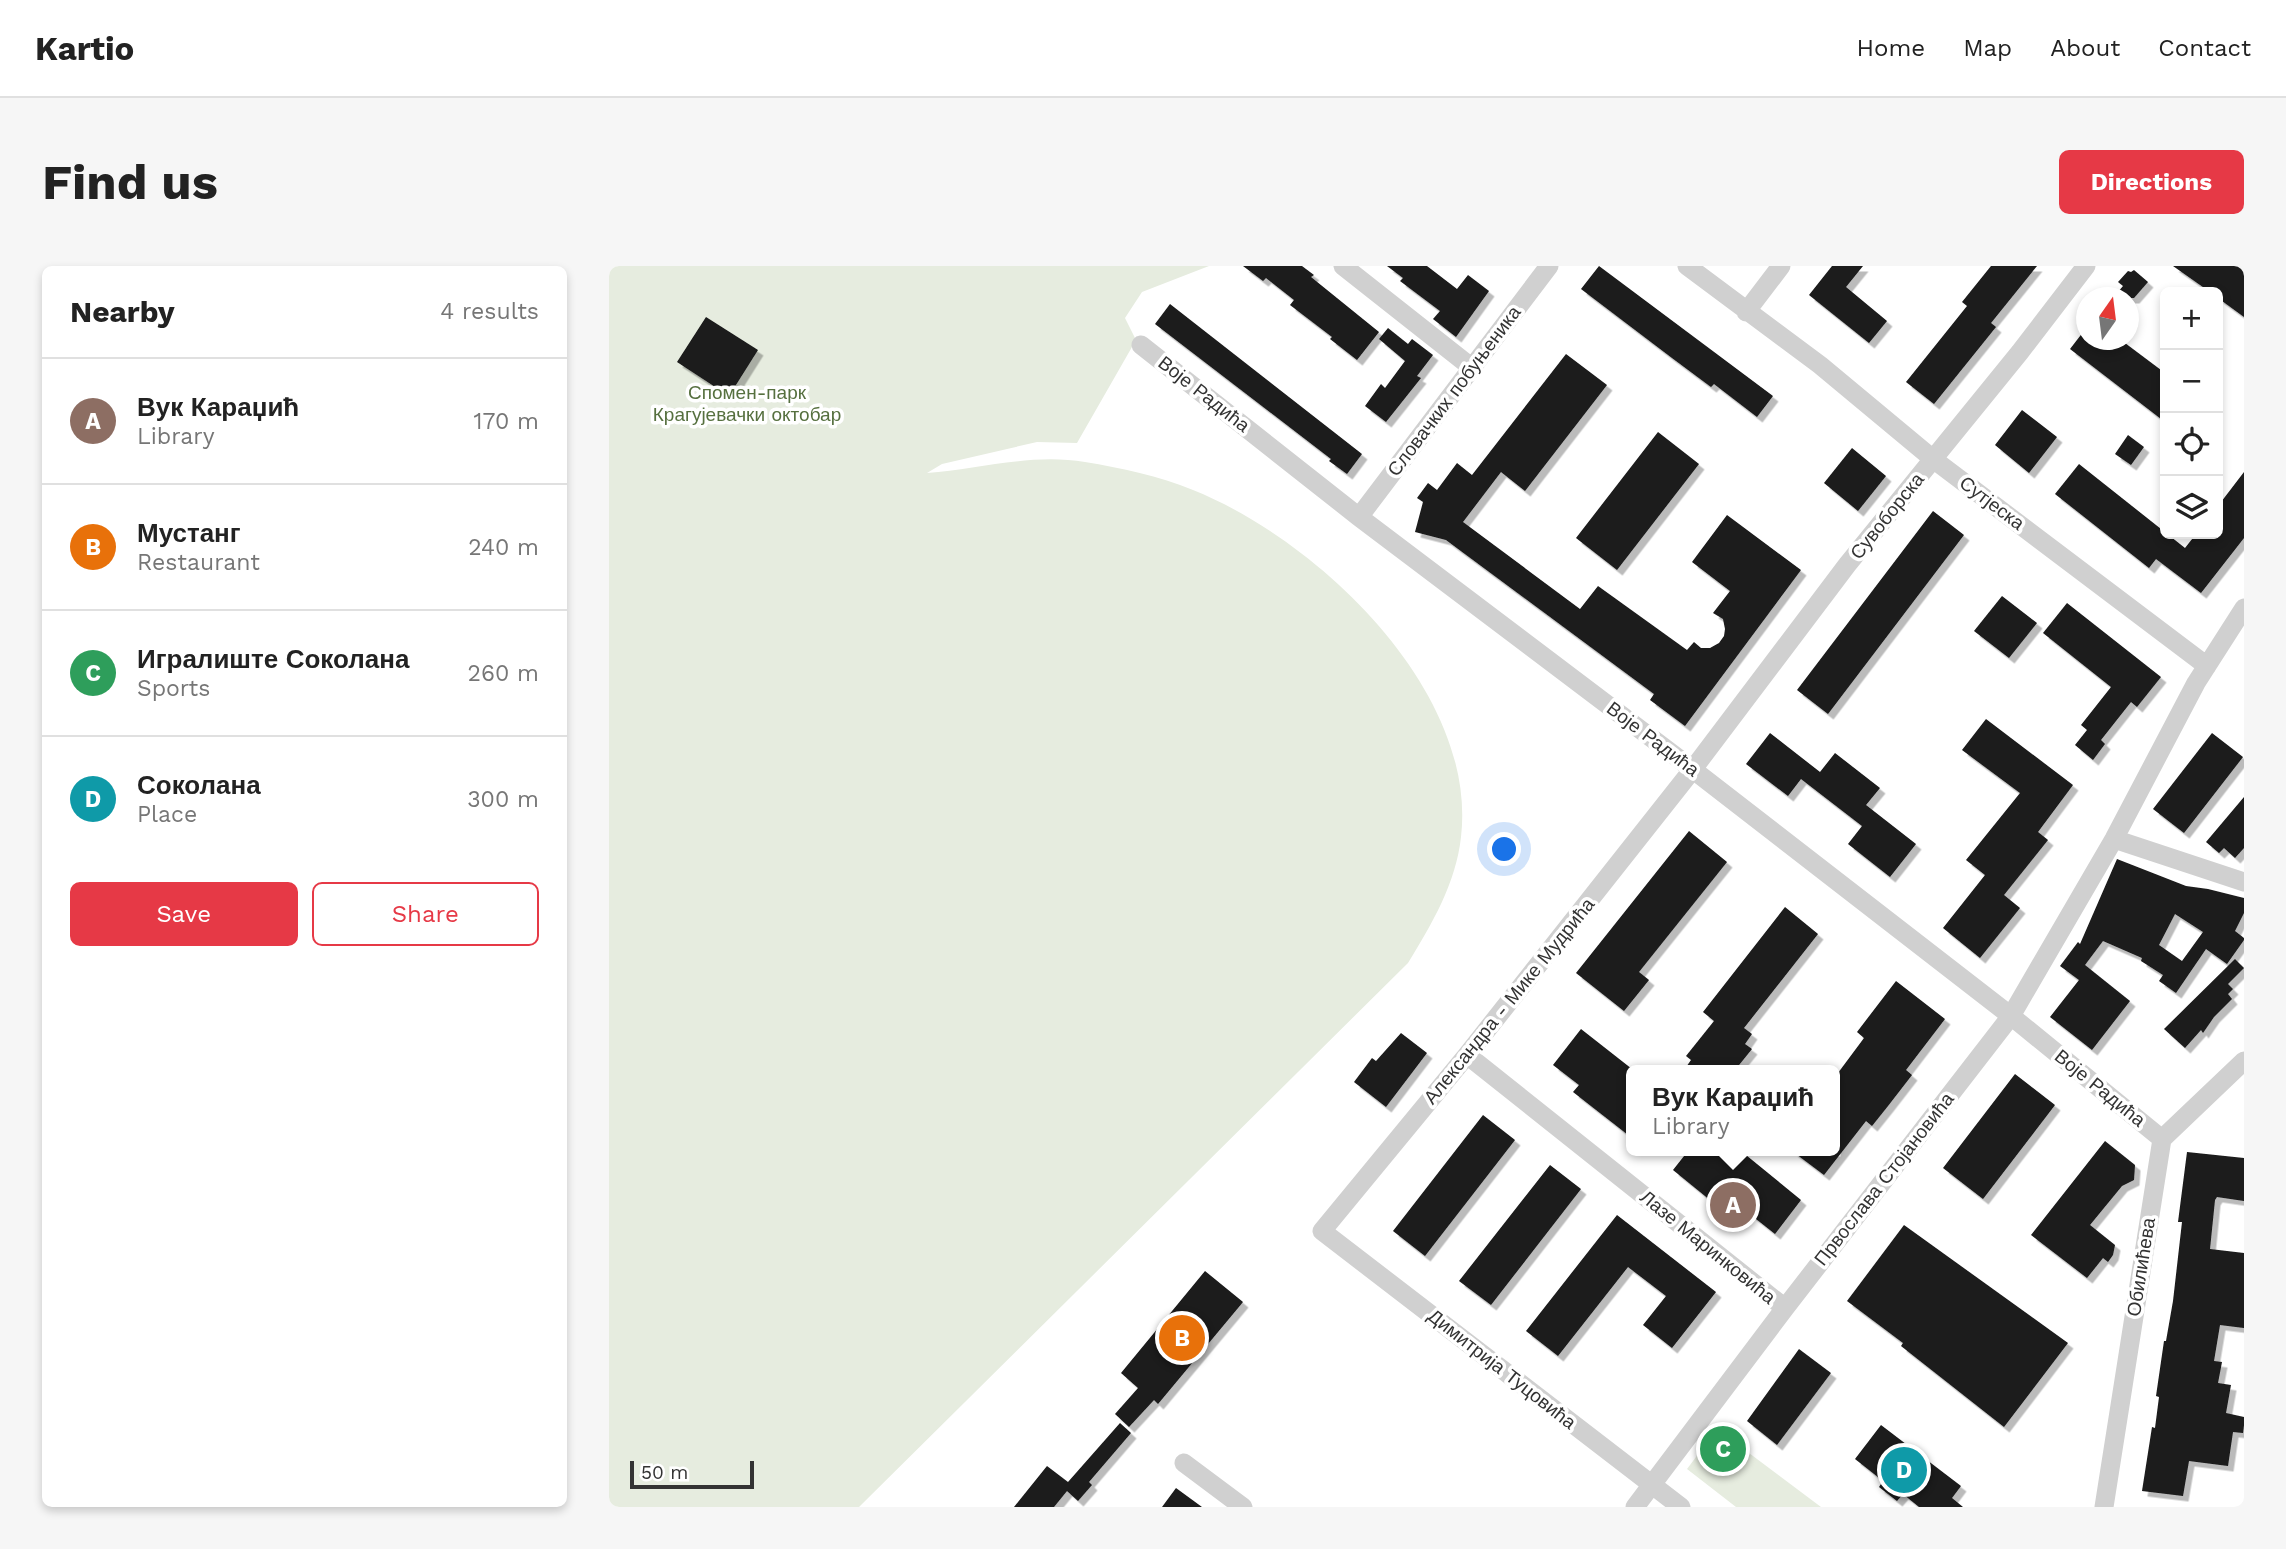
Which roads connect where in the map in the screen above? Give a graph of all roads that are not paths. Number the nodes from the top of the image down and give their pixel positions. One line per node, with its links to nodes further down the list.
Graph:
1 (1343, 266): 8 (street)
2 (1549, 266): 8 (street, Словачких побуњеника)
3 (1687, 266): 6 (street, Сутјеска)
4 (1781, 266): 6 (street)
5 (2086, 266): 9 (street, Сувоборска)
6 (1746, 312): 9 (street, Сутјеска)
7 (1141, 345): 10 (street, Воје Радића)
8 (1471, 366): 10 (street, Словачких побуњеника)
9 (1933, 459): 12 (street, Сутјеска); 13 (street, Сувоборска)
10 (1359, 517): 13 (street, Воје Радића)
11 (2244, 608): 12 (street, Првослава Стојановића)
12 (2207, 666): 14 (street, Првослава Стојановића)
13 (1693, 769): 16 (street, Воје Радића); 17 (street, Александра - Мике Мудрића)
14 (2114, 839): 15 (street); 16 (street, Првослава Стојановића)
15 (2244, 882)
16 (2011, 1016): 19 (street, Воје Радића); 21 (street, Првослава Стојановића)
17 (1467, 1055): 20 (street, Александра - Мике Мудрића); 21 (street, Лазе Маринковића)
18 (2244, 1061): 19 (street)
19 (2162, 1139): 27 (street, Обилићева)
20 (1322, 1231): 23 (street, Димитрија Туцовића)
21 (1785, 1308): 23 (street, Првослава Стојановића)
22 (1184, 1463): 24 (street)
23 (1652, 1485): 25 (street, Првослава Стојановића); 26 (street, Димитрија Туцовића)
24 (1243, 1507)
25 (1635, 1507)
26 (1681, 1507)
27 (2103, 1507)

